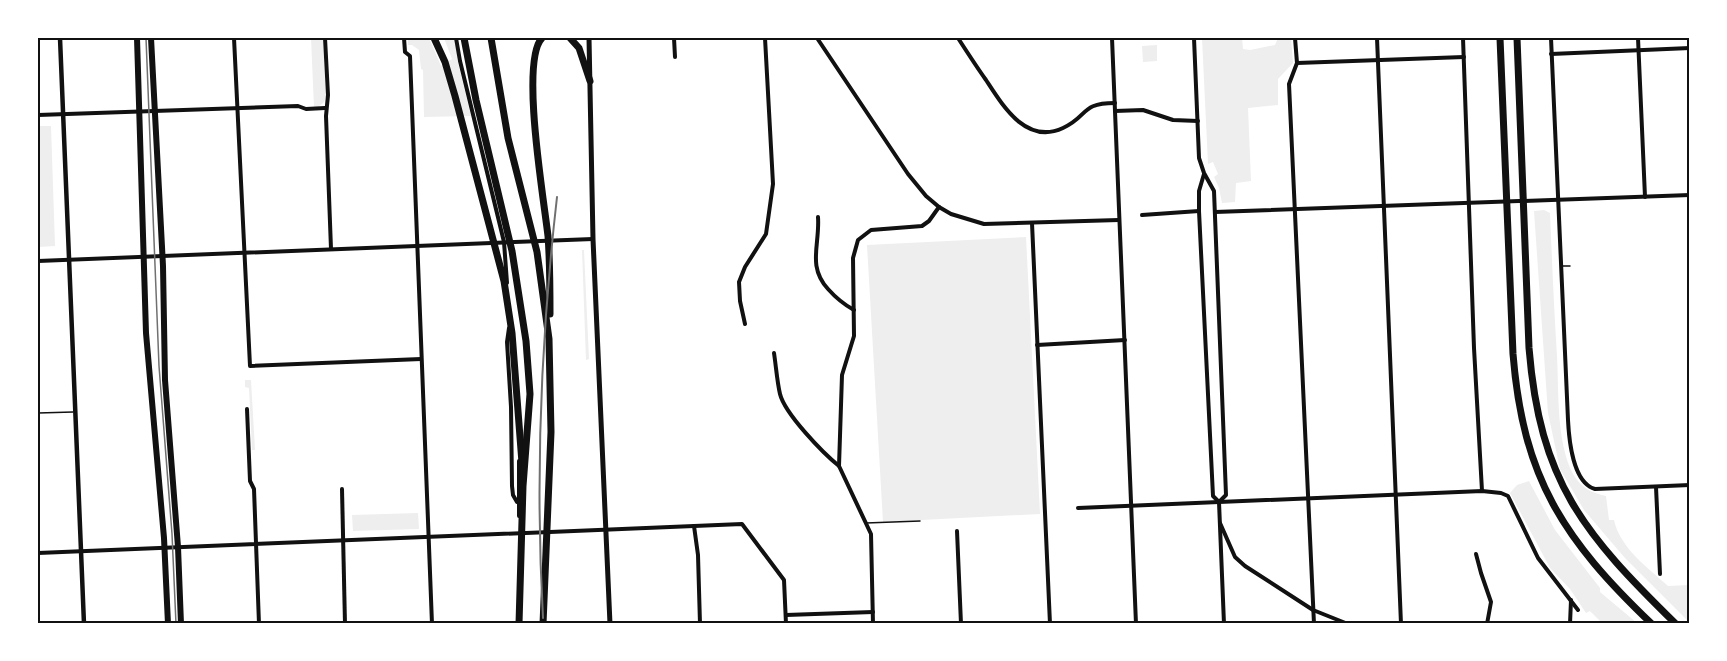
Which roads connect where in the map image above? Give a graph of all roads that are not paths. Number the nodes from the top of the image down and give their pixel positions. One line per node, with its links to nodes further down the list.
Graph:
1 (60, 38): 41 (street)
2 (137, 38): 38 (main road)
3 (152, 38): 39 (main road)
4 (234, 38): 36 (street)
5 (325, 38): 37 (street)
6 (404, 38): 60 (street)
7 (434, 38): 82 (highway)
8 (456, 38): 59 (street)
9 (464, 38): 82 (highway)
10 (491, 38): 76 (highway)
11 (542, 38): 76 (highway)
12 (570, 38): 34 (highway)
13 (589, 38): 34 (main road)
14 (674, 38): 30 (street)
15 (765, 38): 71 (street)
16 (817, 38): 49 (street)
17 (958, 38): 35 (street)
18 (1112, 38): 35 (street)
19 (1194, 38): 43 (street)
20 (1295, 38): 33 (street)
21 (1377, 38): 32 (street)
22 (1463, 38): 31 (street)
23 (1498, 38): 134 (highway)
24 (1517, 38): 135 (highway)
25 (1551, 38): 29 (street)
26 (1638, 38): 28 (street)
27 (1689, 48): 28 (street)
28 (1639, 50): 29 (street); 46 (street)
29 (1551, 54): 47 (street)
30 (675, 57)
31 (1464, 57): 32 (street); 48 (street)
32 (1378, 60): 33 (street); 50 (street)
33 (1297, 63): 51 (street)
34 (590, 81): 58 (main road)
35 (1115, 103): 40 (street)
36 (237, 107): 37 (street); 39 (street); 62 (street)
37 (325, 108): 61 (street)
38 (140, 111): 39 (street); 41 (street); 64 (main road)
39 (154, 111): 63 (main road)
40 (1115, 111): 43 (street); 56 (street)
41 (63, 114): 42 (street); 65 (street)
42 (38, 115)
43 (1198, 122): 44 (street)
44 (1204, 173): 52 (street); 53 (street)
45 (1689, 195): 46 (street)
46 (1645, 197): 47 (street)
47 (1559, 201): 48 (street); 67 (street)
48 (1470, 203): 50 (street); 85 (street)
49 (939, 207): 57 (street); 69 (street)
50 (1383, 207): 51 (street); 86 (street)
51 (1294, 209): 53 (street); 87 (street)
52 (1199, 211): 54 (street); 88 (street)
53 (1215, 212): 88 (street)
54 (1142, 215)
55 (818, 217): 69 (street)
56 (1119, 220): 57 (street); 72 (street)
57 (1032, 223): 73 (street)
58 (593, 239): 59 (street); 96 (main road)
59 (504, 242): 60 (street); 70 (street)
60 (417, 246): 61 (street); 75 (street)
61 (331, 249): 62 (street)
62 (246, 252): 63 (street); 75 (street)
63 (163, 255): 64 (street); 103 (main road)
64 (143, 256): 65 (street); 102 (main road)
65 (68, 259): 66 (street); 78 (street)
66 (38, 261)
67 (1561, 266): 68 (lane); 83 (street)
68 (1570, 266)
69 (854, 310): 80 (street)
70 (510, 319): 89 (street); 89 (street)
71 (745, 324)
72 (1125, 340): 73 (street); 90 (street)
73 (1037, 345): 126 (street)
74 (774, 353): 80 (street)
75 (421, 359): 99 (street)
76 (551, 368): 120 (highway)
77 (247, 409): 101 (street)
78 (75, 411): 79 (lane); 104 (street)
79 (38, 413)
80 (839, 466): 94 (street)
81 (1689, 485): 83 (street)
82 (524, 486): 119 (highway)
83 (1656, 486): 107 (street)
84 (342, 489): 100 (street)
85 (1482, 491): 86 (street); 108 (street)
86 (1395, 495): 87 (street); 131 (street)
87 (1308, 498): 88 (street); 109 (street)
88 (1219, 502): 90 (street); 92 (street)
89 (518, 504): 98 (street)
90 (1131, 506): 91 (street); 127 (street)
91 (1078, 508)
92 (1219, 520): 109 (street); 128 (street)
93 (920, 521): 94 (lane)
94 (866, 523): 111 (street)
95 (694, 526): 96 (street); 112 (street); 122 (street)
96 (606, 529): 98 (street); 121 (main road)
97 (957, 531): 125 (street)
98 (522, 533): 99 (street)
99 (429, 536): 100 (street); 118 (street)
100 (344, 540): 101 (street); 117 (street)
101 (256, 543): 103 (street); 116 (street)
102 (165, 547): 103 (street); 104 (street); 114 (main road)
103 (178, 547): 115 (main road)
104 (81, 551): 105 (street); 113 (street)
105 (38, 553)
106 (1476, 554): 132 (street)
107 (1660, 574)
108 (1571, 599): 110 (street); 133 (street)
109 (1313, 610): 129 (street); 130 (street)
110 (1578, 610)
111 (873, 612): 112 (street); 124 (street)
112 (786, 615): 123 (street)
113 (84, 624)
114 (168, 624)
115 (182, 624)
116 (259, 624)
117 (345, 624)
118 (432, 624)
119 (519, 624)
120 (543, 624)
121 (609, 624)
122 (700, 624)
123 (786, 624)
124 (873, 624)
125 (961, 624)
126 (1050, 624)
127 (1136, 624)
128 (1224, 624)
129 (1314, 624)
130 (1348, 624)
131 (1401, 624)
132 (1487, 624)
133 (1570, 624)
134 (1652, 624)
135 (1676, 624)

